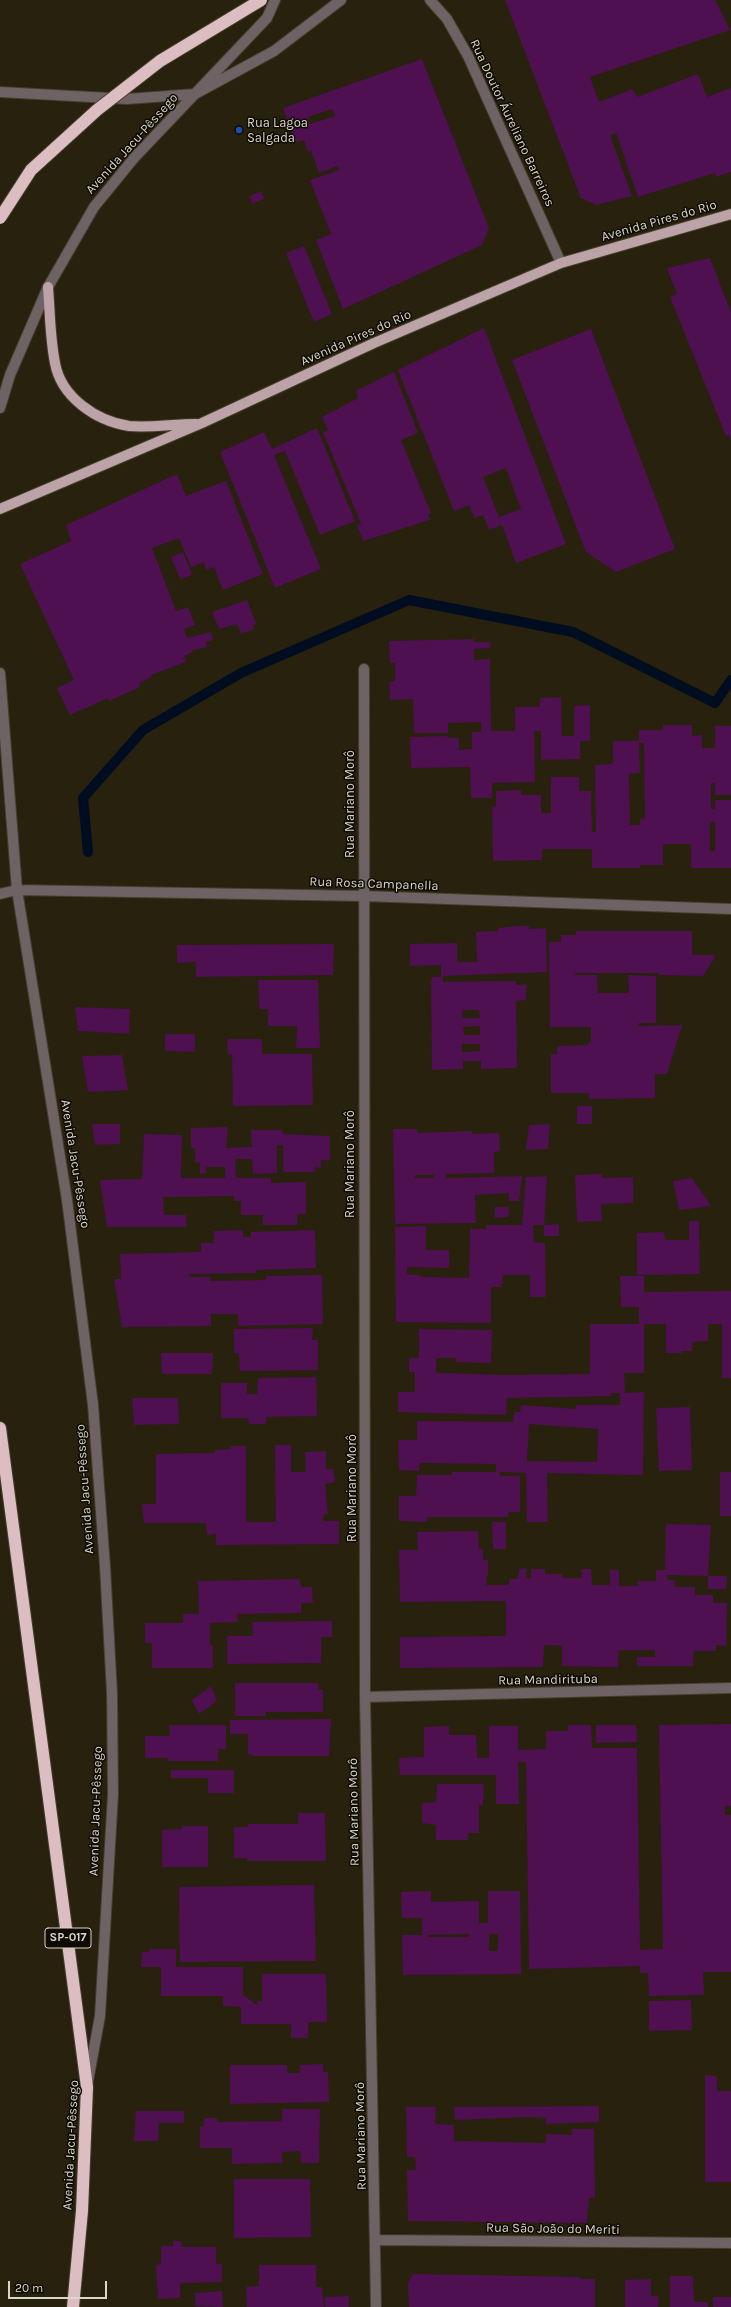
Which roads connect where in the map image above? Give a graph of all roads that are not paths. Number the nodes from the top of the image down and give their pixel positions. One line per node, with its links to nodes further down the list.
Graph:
1 (261, 0): 8 (highway, bridge)
2 (275, 0): 6 (street, Avenida Jacu-Pêssego)
3 (341, 0): 6 (street)
4 (430, 0): 9 (street, Rua Doutor Áureliano Barreiros)
5 (0, 92): 6 (street)
6 (195, 94): 10 (street, Avenida Jacu-Pêssego)
7 (731, 214): 9 (main road, Avenida Pires do Rio)
8 (0, 218)
9 (561, 263): 12 (main road, Avenida Pires do Rio)
10 (48, 286): 11 (street, Avenida Jacu-Pêssego); 12 (main road)
11 (0, 408)
12 (202, 424): 13 (main road, Avenida Pires do Rio)
13 (0, 508)
14 (364, 669): 18 (street, Rua Mariano Morô)
15 (0, 673): 16 (street, Avenida Jacu-Pêssego)
16 (17, 890): 17 (street, Rua Rosa Campanella); 18 (street, Rua Rosa Campanella); 23 (street, Avenida Jacu-Pêssego)
17 (0, 894)
18 (363, 896): 19 (street, Rua Rosa Campanella); 22 (street, Rua Mariano Morô)
19 (731, 909)
20 (0, 1428): 23 (highway, SP-017)
21 (731, 1688): 22 (street, Rua Mandirituba)
22 (365, 1697): 24 (street, Rua Mariano Morô)
23 (87, 2087): 26 (highway, Avenida Jacu-Pêssego / SP-017)
24 (376, 2240): 25 (street, Rua São João do Meriti); 27 (street, Rua Mariano Morô)
25 (731, 2243)
26 (73, 2307)
27 (376, 2307)

